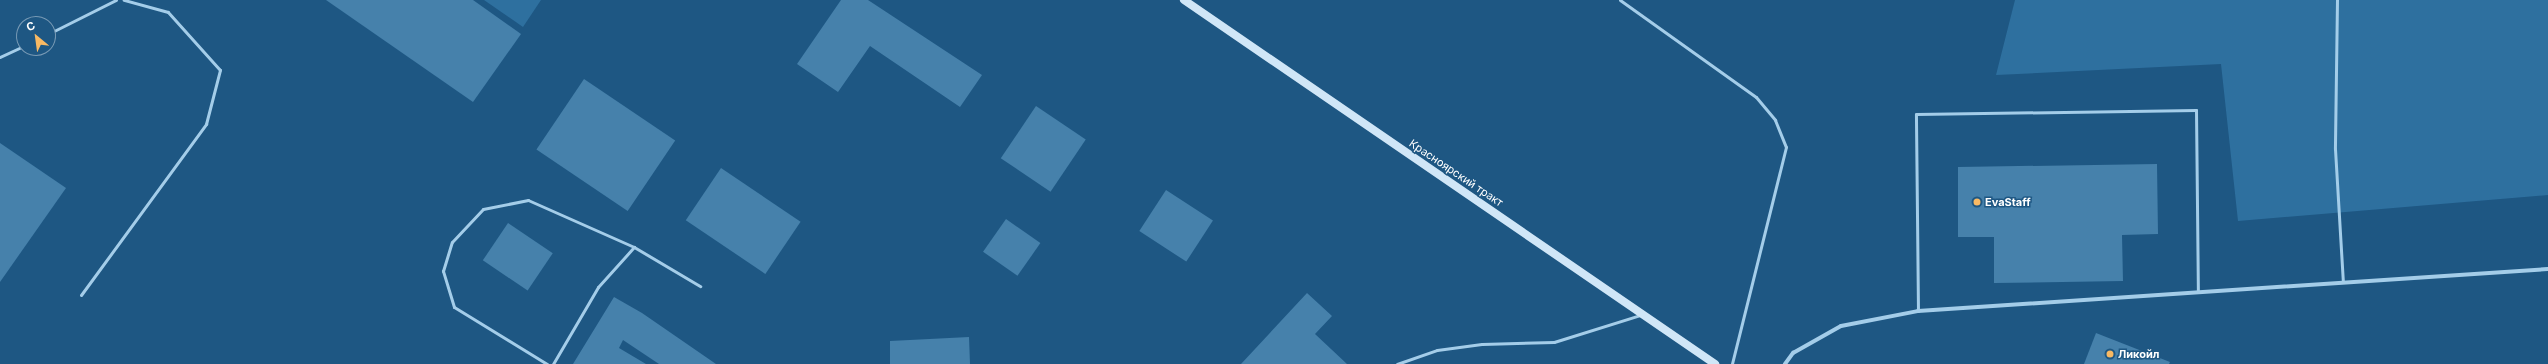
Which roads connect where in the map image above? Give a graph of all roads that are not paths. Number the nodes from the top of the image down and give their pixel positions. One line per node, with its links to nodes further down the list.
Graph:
1 (116, 0): 6 (lane)
2 (124, 0): 14 (lane)
3 (1184, 0): 16 (main road, Красноярский тракт)
4 (1620, 0): 21 (lane)
5 (2337, 0): 11 (lane)
6 (56, 30)
7 (16, 50): 8 (lane)
8 (0, 57)
9 (634, 247): 12 (lane); 17 (lane); 18 (lane)
10 (2548, 269): 11 (street)
11 (2344, 282): 13 (street)
12 (700, 286)
13 (2198, 292): 15 (street); 15 (lane)
14 (81, 295)
15 (1918, 311): 22 (street)
16 (1643, 314): 19 (lane); 20 (main road, Красноярский тракт)
17 (547, 364)
18 (553, 364)
19 (1397, 364)
20 (1715, 364)
21 (1732, 364)
22 (1785, 364)

